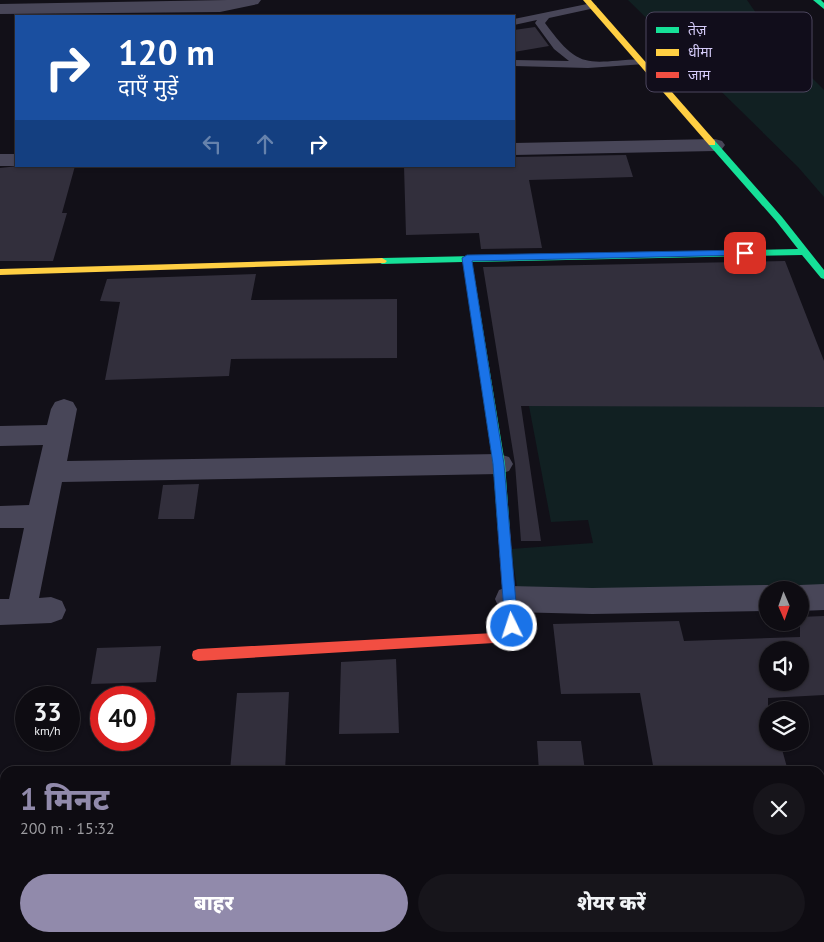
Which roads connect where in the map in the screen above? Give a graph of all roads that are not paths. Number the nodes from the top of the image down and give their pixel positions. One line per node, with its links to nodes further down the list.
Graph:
1 (252, 0): 5 (street)
2 (817, 0): 4 (street)
3 (589, 3): 6 (lane); 8 (street)
4 (824, 6)
5 (0, 9)
6 (546, 15): 7 (lane); 10 (lane)
7 (515, 22)
8 (641, 62): 10 (lane); 11 (street)
9 (515, 63): 10 (lane)
10 (588, 66)
11 (646, 68)
12 (668, 92): 13 (street)
13 (715, 145): 14 (street); 17 (street)
14 (515, 149)
15 (0, 160): 16 (street)
16 (15, 160)
17 (805, 252): 18 (street); 20 (street)
18 (467, 258): 19 (street); 24 (street)
19 (0, 272)
20 (824, 276)
21 (64, 409): 22 (street)
22 (59, 435): 23 (street); 25 (street)
23 (0, 436)
24 (498, 464): 25 (street); 31 (street)
25 (51, 472): 26 (street)
26 (42, 516): 27 (street); 33 (street)
27 (0, 517)
28 (824, 597): 30 (street)
29 (759, 598): 31 (street)
30 (809, 598)
31 (510, 599): 34 (street)
32 (51, 610): 33 (street)
33 (11, 611)
34 (198, 655)

